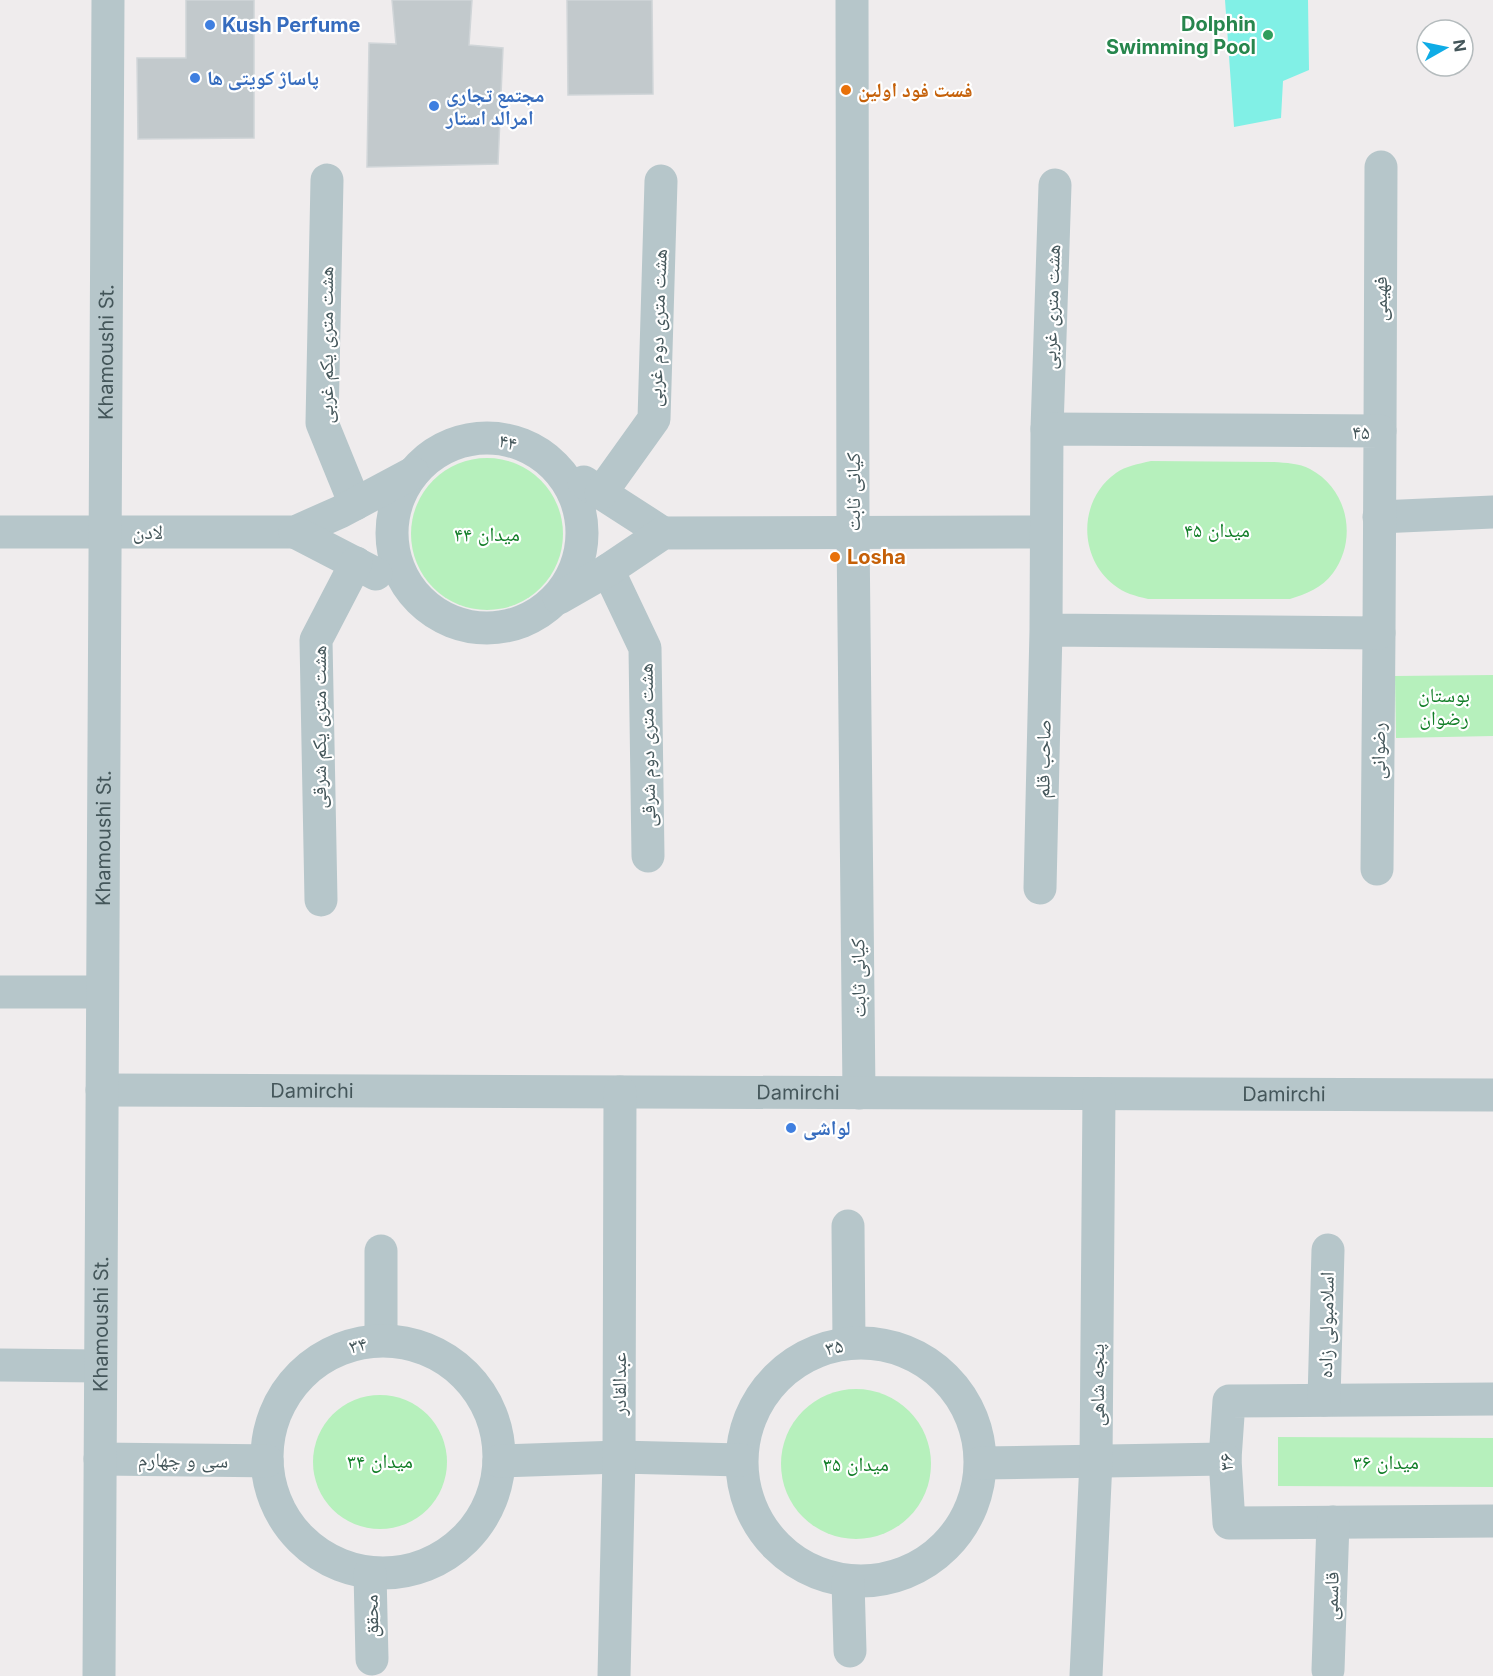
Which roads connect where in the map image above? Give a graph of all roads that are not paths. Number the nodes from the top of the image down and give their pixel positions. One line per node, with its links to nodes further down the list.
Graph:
1 (108, 0): 16 (street, Khamoushi St.)
2 (852, 0): 19 (street, کیانی ثابت)
3 (1381, 167): 8 (street, فهیمی)
4 (327, 180): 12 (street, هشت متری یکم غربی)
5 (661, 182): 11 (street, هشت متری دوم غربی)
6 (1055, 184): 7 (street, هشت متری غربی)
7 (1047, 429): 8 (street, ۴۵); 18 (street)
8 (1380, 431): 14 (street, ۴۵)
9 (544, 456): 10 (street, ۴۴); 11 (street); 24 (street, ۴۴)
10 (413, 473): 12 (street); 23 (street, ۴۴)
11 (601, 493): 20 (street)
12 (355, 504): 17 (street)
13 (1493, 512): 14 (street)
14 (1379, 517): 26 (street, ۴۵)
15 (0, 532): 16 (street, لادن)
16 (105, 532): 17 (street, لادن); 32 (street, Khamoushi St.)
17 (295, 532): 21 (street)
18 (1046, 532): 19 (street); 25 (street)
19 (853, 533): 20 (street); 35 (street, کیانی ثابت)
20 (663, 534): 22 (street)
21 (356, 563): 23 (street); 30 (street, هشت متری یکم شرقی)
22 (608, 570): 24 (street); 27 (street, هشت متری دوم شرقی)
23 (412, 593): 24 (street, ۴۴)
24 (556, 600)
25 (1046, 630): 26 (street); 29 (street, صاحب قلم)
26 (1379, 633): 28 (street, رضوانی)
27 (648, 856)
28 (1377, 869)
29 (1040, 888)
30 (321, 900)
31 (0, 992): 32 (street)
32 (102, 992): 33 (street, Khamoushi St.)
33 (102, 1090): 34 (street, Damirchi); 44 (street, Khamoushi St.)
34 (620, 1092): 35 (street, Damirchi); 47 (street, عبدالقادر)
35 (860, 1093): 36 (street, Damirchi)
36 (1100, 1094): 37 (street, Damirchi); 53 (street, پنجه شاهی)
37 (1493, 1095)
38 (848, 1226): 42 (street)
39 (1328, 1250): 46 (street, اسلامبولی زاده)
40 (381, 1251): 41 (street)
41 (381, 1340): 51 (street, ۳۴); 52 (street, ۳۴)
42 (849, 1343): 49 (street, ۳۵); 54 (street, ۳۵)
43 (0, 1365): 44 (street)
44 (100, 1366): 48 (street, Khamoushi St.)
45 (1493, 1399): 46 (street, ۳۶)
46 (1324, 1400): 50 (street, ۳۶)
47 (619, 1458): 49 (street); 52 (street); 63 (street, عبدالقادر)
48 (100, 1459): 51 (street, سی و چهارم); 62 (street, Khamoushi St.)
49 (741, 1460): 58 (street, ۳۵)
50 (1225, 1460): 53 (street); 56 (street, ۳۶)
51 (267, 1461): 57 (street, ۳۴)
52 (499, 1461): 57 (street, ۳۴)
53 (1096, 1461): 54 (street); 64 (street, پنجه شاهی)
54 (981, 1462): 58 (street, ۳۵)
55 (1493, 1521): 56 (street, ۳۶)
56 (1333, 1522): 61 (street, قاسمی)
57 (370, 1573): 60 (street, محقق)
58 (848, 1582): 59 (street)
59 (849, 1651)
60 (372, 1659)
61 (1328, 1670)
62 (99, 1676)
63 (614, 1676)
64 (1086, 1676)

